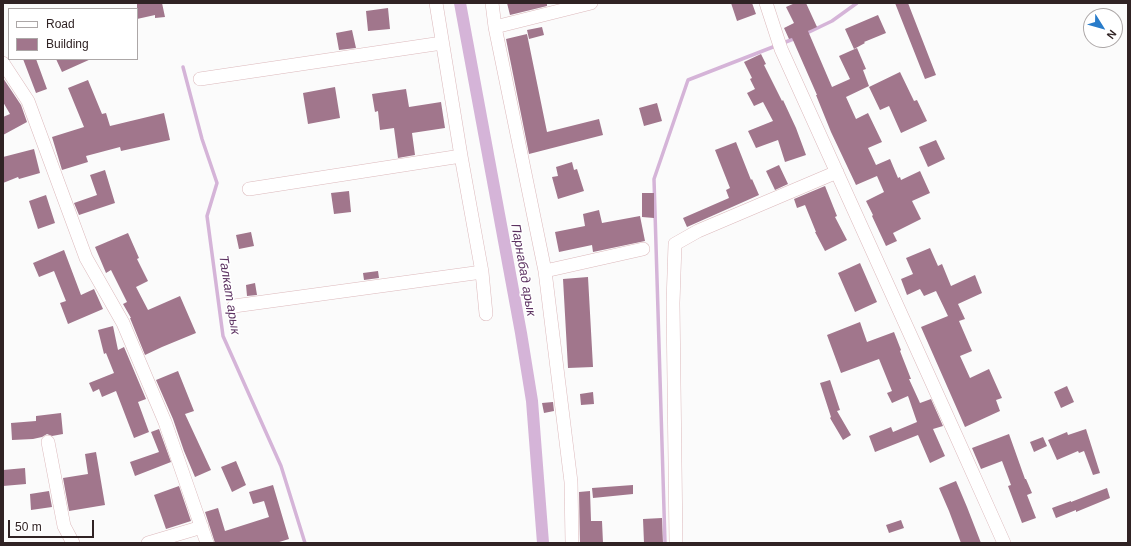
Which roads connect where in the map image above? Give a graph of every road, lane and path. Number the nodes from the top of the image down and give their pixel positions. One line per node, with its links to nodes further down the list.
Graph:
1 (436, 3): 6 (street)
2 (492, 3): 5 (street)
3 (591, 3): 5 (street)
4 (766, 3): 10 (street)
5 (495, 26): 13 (street)
6 (442, 43): 8 (street); 9 (street)
7 (3, 63): 18 (street)
8 (200, 79)
9 (461, 156): 11 (street); 14 (street)
10 (837, 172): 23 (street); 24 (street)
11 (249, 189)
12 (644, 249): 13 (street)
13 (545, 271): 22 (street)
14 (482, 272): 15 (street); 16 (street)
15 (234, 306)
16 (486, 314)
17 (48, 442): 19 (street)
18 (202, 527): 20 (street); 21 (street)
19 (73, 543)
20 (148, 543)
21 (207, 543)
22 (572, 543)
23 (676, 543)
24 (1004, 543)

